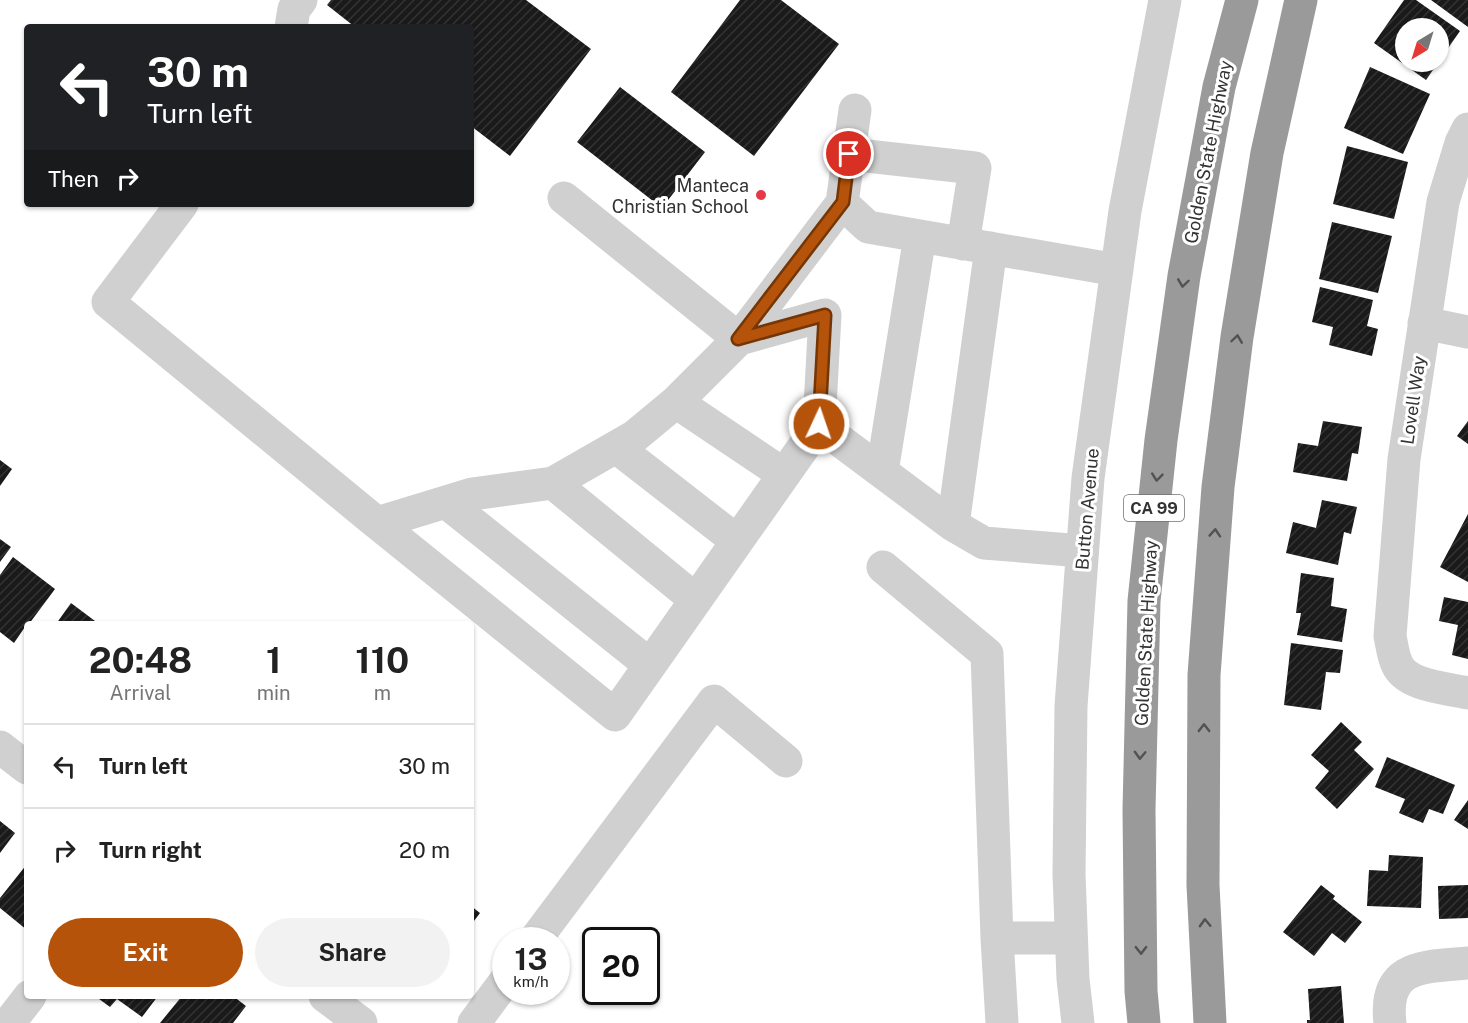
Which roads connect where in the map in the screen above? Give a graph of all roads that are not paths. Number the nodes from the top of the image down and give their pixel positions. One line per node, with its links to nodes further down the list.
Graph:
1 (301, 0): 5 (street)
2 (1165, 0): 14 (street, Button Avenue)
3 (1242, 0): 48 (highway, Golden State Highway / CA 99, one-way to 48)
4 (1301, 0): 49 (highway, one-way to 4)
5 (292, 24)
6 (855, 110): 8 (street)
7 (1468, 129): 15 (street, Lovell Way)
8 (849, 154): 10 (street); 13 (street)
9 (564, 198): 17 (street)
10 (843, 202): 12 (street); 17 (street)
11 (181, 207): 25 (street)
12 (920, 236): 13 (street); 21 (street)
13 (977, 246): 14 (street); 26 (street)
14 (1117, 270): 28 (street, Button Avenue)
15 (1424, 323): 16 (street); 32 (street, Lovell Way)
16 (1468, 332)
17 (738, 339): 18 (street); 19 (street)
18 (676, 402): 20 (street); 22 (street)
19 (819, 424): 21 (street); 22 (street)
20 (616, 447): 23 (street); 27 (street)
21 (882, 472): 26 (street)
22 (783, 474): 27 (street)
23 (553, 483): 24 (street); 30 (street)
24 (446, 502): 25 (street); 31 (street)
25 (377, 523): 31 (street)
26 (953, 525): 28 (street)
27 (737, 541): 30 (street)
28 (1082, 551): 38 (street, Button Avenue)
29 (883, 567): 37 (street)
30 (696, 600): 31 (street)
31 (650, 665)
32 (1468, 693)
33 (0, 747): 35 (street)
34 (786, 761): 36 (street)
35 (24, 766)
36 (545, 927)
37 (997, 938): 38 (street); 46 (street)
38 (1071, 938): 47 (street, Button Avenue)
39 (1468, 963): 50 (street)
40 (28, 999): 44 (street)
41 (329, 999): 45 (street)
42 (492, 1001): 43 (street)
43 (479, 1021)
44 (9, 1023)
45 (361, 1023)
46 (1002, 1023)
47 (1078, 1023)
48 (1144, 1023)
49 (1210, 1023)
50 (1390, 1023)

